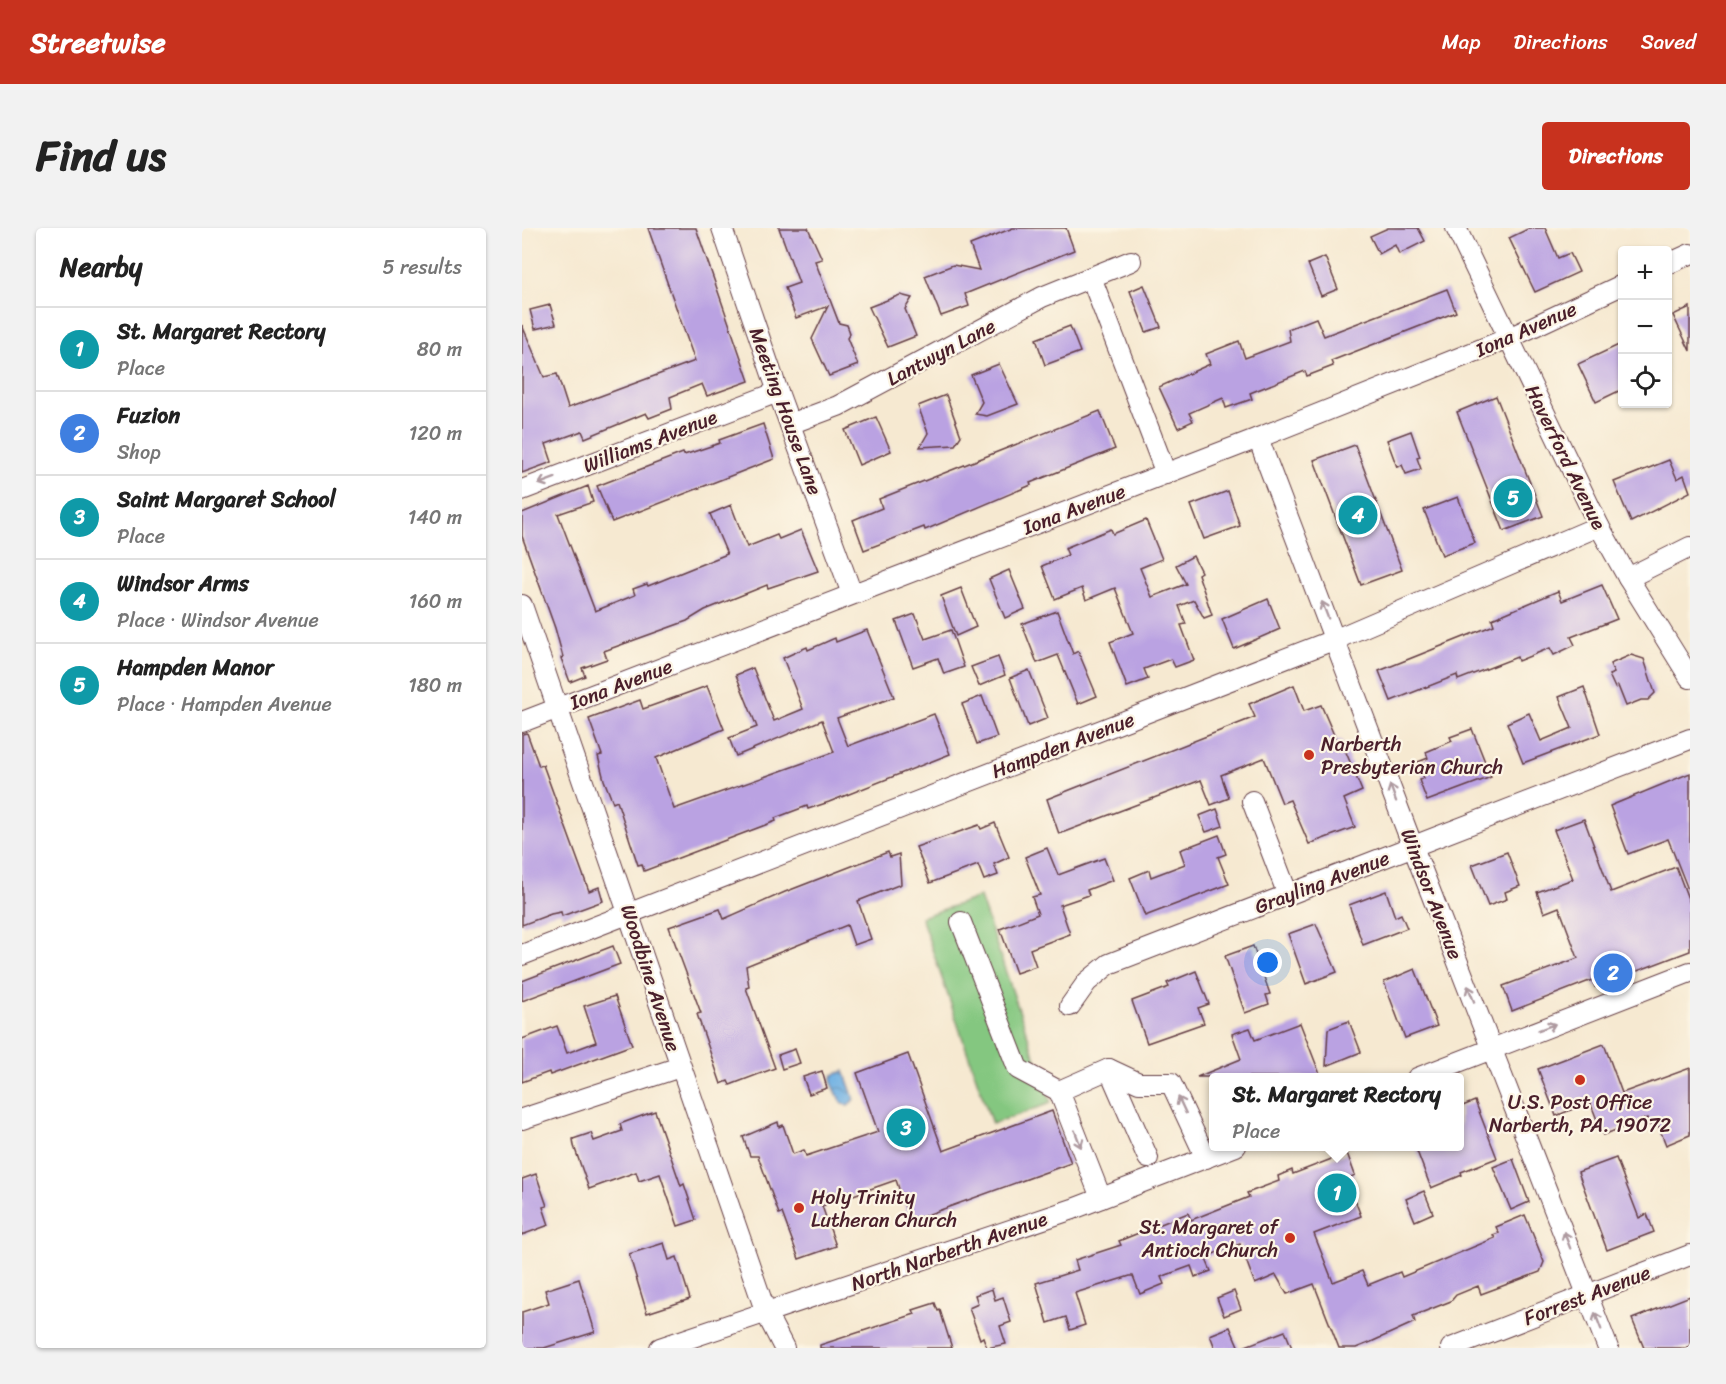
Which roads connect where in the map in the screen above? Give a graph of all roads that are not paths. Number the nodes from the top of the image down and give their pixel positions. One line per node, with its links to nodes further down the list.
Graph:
1 (722, 228): 9 (street, Meeting House Lane)
2 (1456, 228): 8 (street, Haverford Avenue)
3 (1690, 254): 5 (street)
4 (1131, 261): 6 (street, Lantwyn Lane)
5 (1672, 262)
6 (1091, 277): 10 (street, Lantwyn Lane); 12 (street)
7 (1618, 287): 8 (street, Iona Avenue)
8 (1509, 338): 11 (street, Iona Avenue); 14 (street, Haverford Avenue)
9 (778, 392): 10 (street, Meeting House Lane); 13 (street, Williams Avenue, one-way to 13)
10 (790, 424): 17 (street, Meeting House Lane)
11 (1258, 438): 12 (street, Iona Avenue); 19 (street, Windsor Avenue, one-way to 11)
12 (1166, 474): 17 (street, Iona Avenue)
13 (522, 490)
14 (1599, 526): 16 (street, Haverford Avenue); 19 (street, Hampden Avenue)
15 (1690, 547): 16 (street)
16 (1628, 578): 20 (street, Haverford Avenue)
17 (852, 594): 21 (street, Iona Avenue)
18 (522, 605): 21 (street, Woodbine Avenue)
19 (1336, 639): 25 (street, Windsor Avenue, one-way to 19); 27 (street, Hampden Avenue)
20 (1690, 678)
21 (558, 709): 22 (street, Iona Avenue); 27 (street, Woodbine Avenue)
22 (522, 723)
23 (1690, 739): 25 (street, Grayling Avenue)
24 (1252, 801): 26 (street)
25 (1413, 847): 26 (street, Grayling Avenue); 32 (street, Windsor Avenue, one-way to 25)
26 (1288, 895): 31 (street, Grayling Avenue)
27 (630, 914): 29 (street, Hampden Avenue); 33 (street, Woodbine Avenue)
28 (961, 922): 36 (street)
29 (522, 956)
30 (1690, 972): 32 (street, one-way to 30)
31 (1070, 1006)
32 (1492, 1048): 35 (street); 43 (street, Windsor Avenue, one-way to 32)
33 (680, 1067): 37 (street); 44 (street, Woodbine Avenue)
34 (1109, 1069): 36 (street); 39 (street); 40 (street, one-way to 34)
35 (1426, 1073)
36 (1059, 1092): 41 (street, one-way to 41)
37 (522, 1119)
38 (1224, 1151): 40 (street, North Narberth Avenue)
39 (1148, 1158)
40 (1206, 1158): 41 (street, North Narberth Avenue)
41 (1101, 1198): 44 (street, North Narberth Avenue)
42 (1690, 1256): 43 (street, Forrest Avenue)
43 (1588, 1295): 47 (street, Forrest Avenue); 48 (street, Windsor Avenue, one-way to 43)
44 (766, 1313): 45 (street, North Narberth Avenue); 46 (street, Woodbine Avenue)
45 (660, 1348)
46 (784, 1348)
47 (1451, 1348)
48 (1608, 1348)

